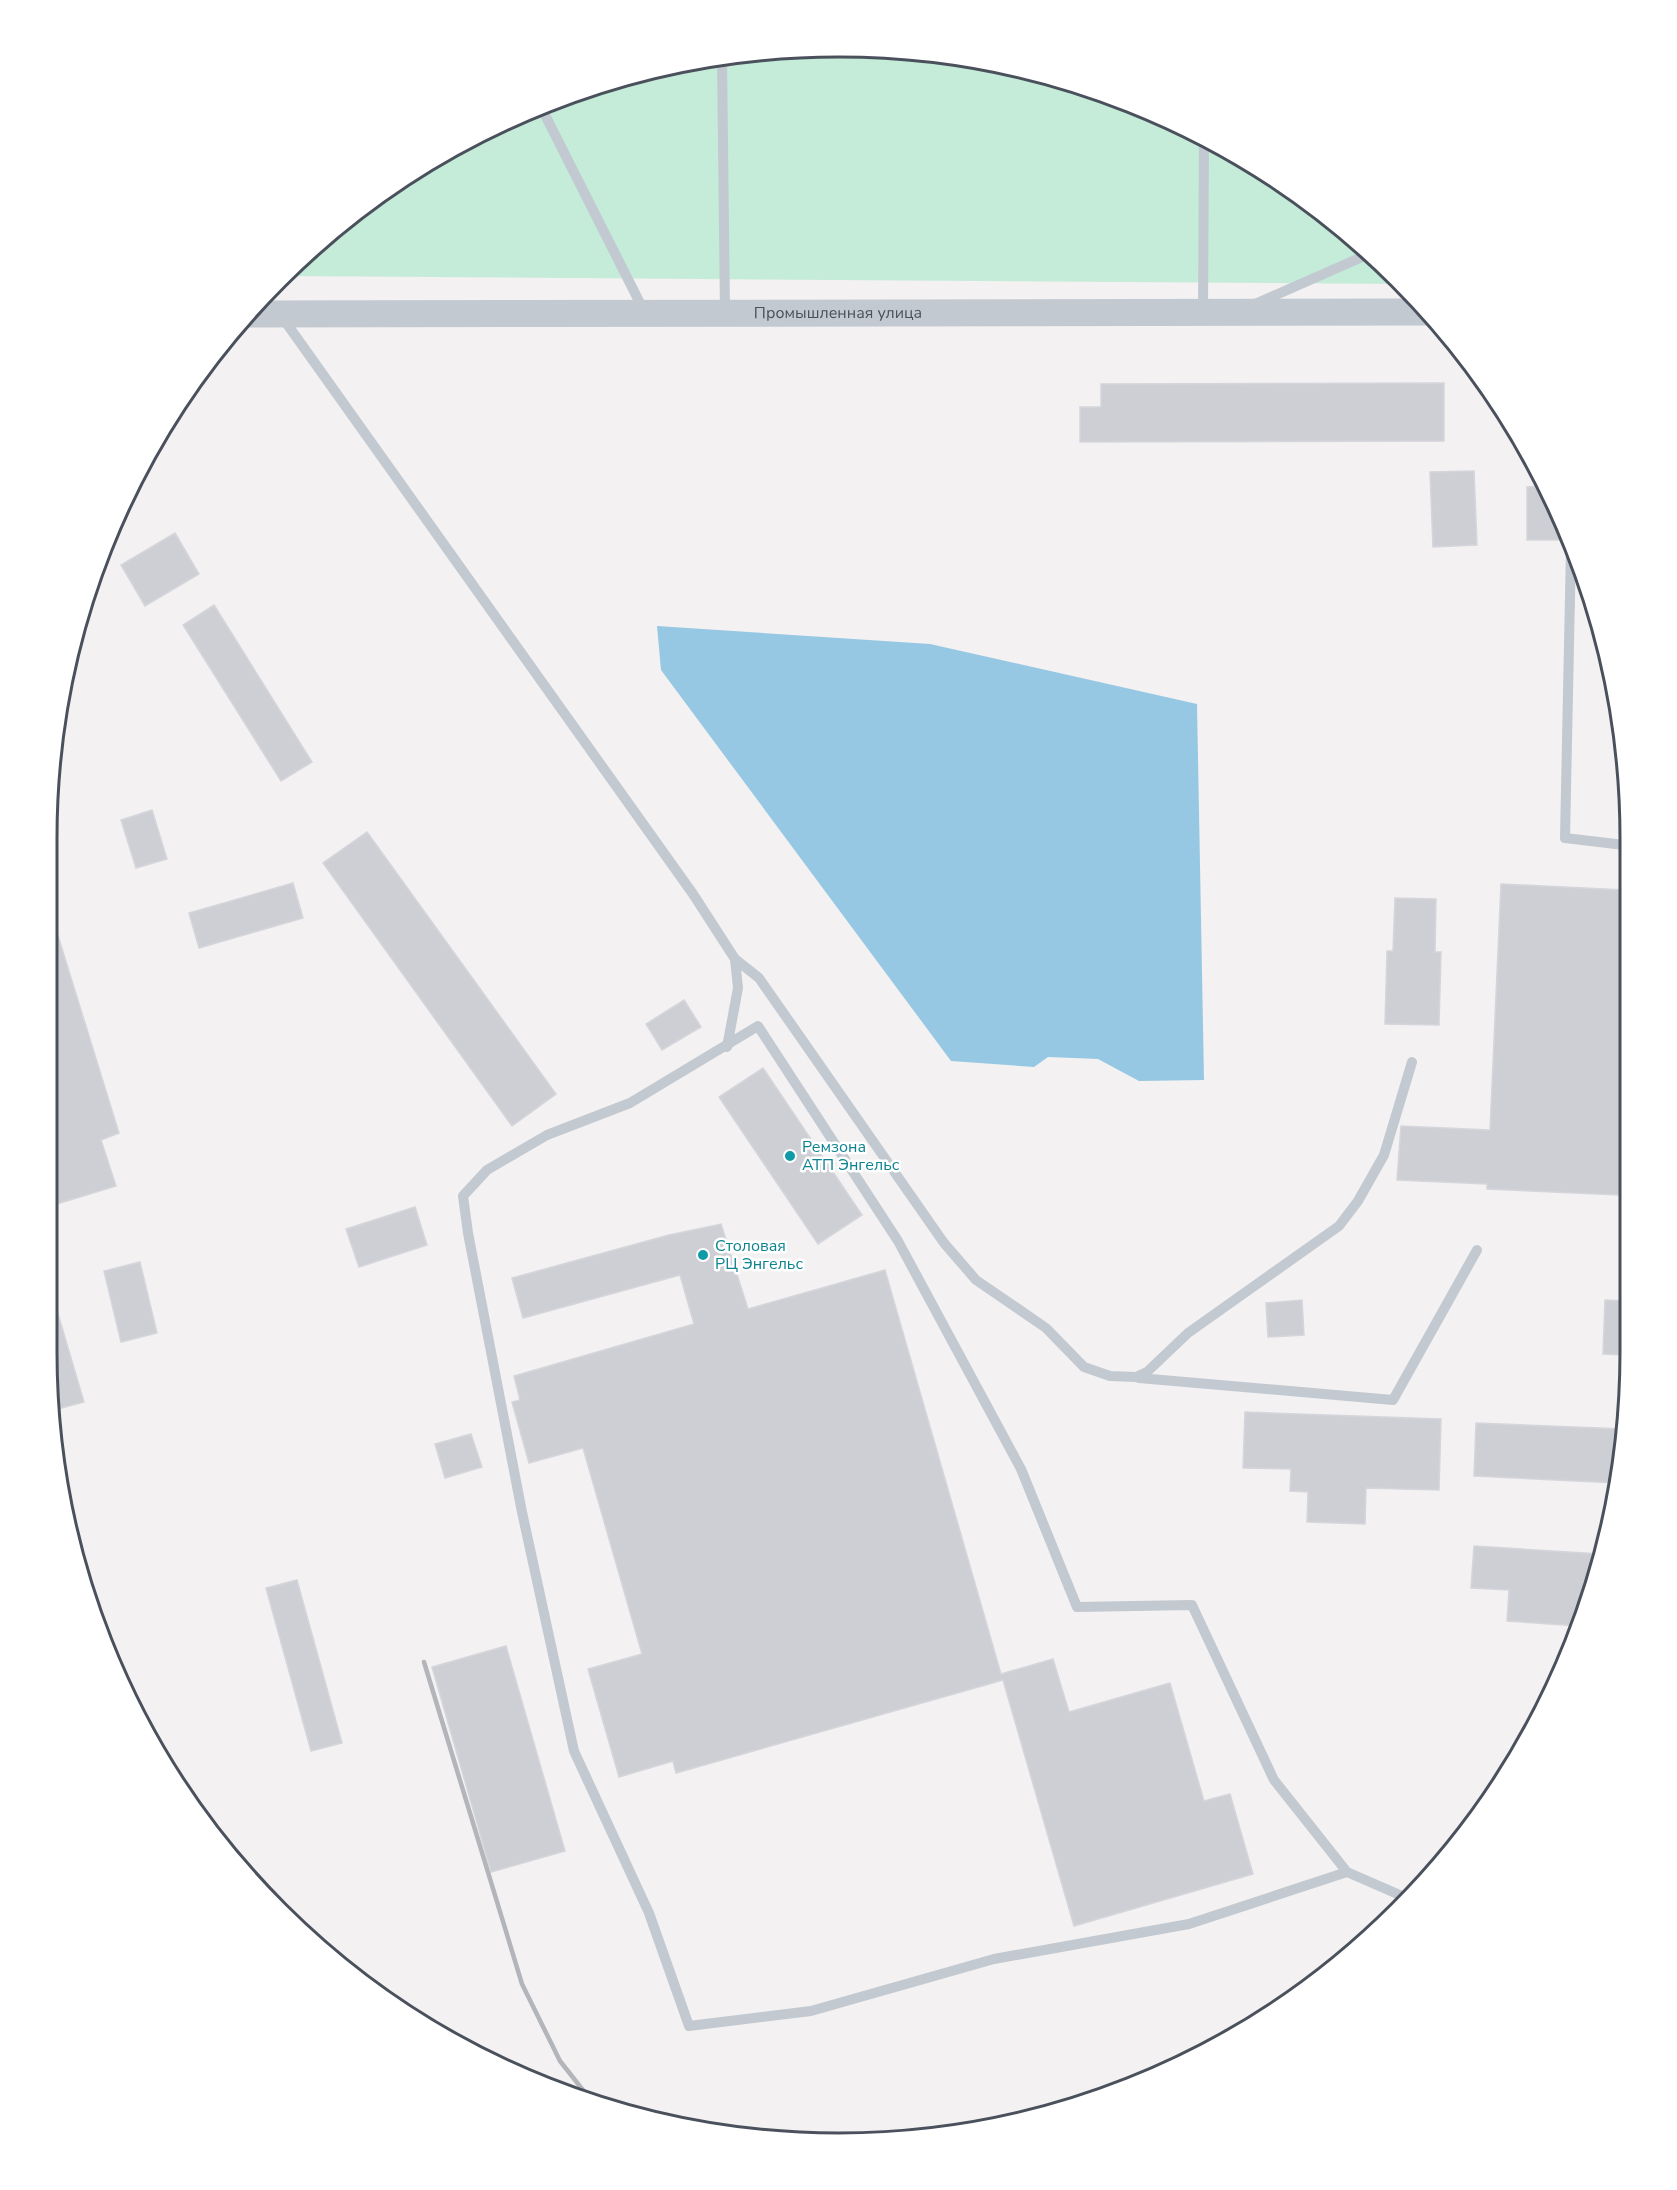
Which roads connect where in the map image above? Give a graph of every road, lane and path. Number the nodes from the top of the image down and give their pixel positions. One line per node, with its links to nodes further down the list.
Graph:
1 (722, 66): 11 (lane)
2 (544, 114): 10 (lane)
3 (1204, 149): 6 (lane)
4 (1361, 258): 7 (lane)
5 (1416, 312): 7 (street, Промышленная улица)
6 (1203, 313): 7 (street, Промышленная улица); 11 (street, Промышленная улица)
7 (1235, 313)
8 (260, 314): 9 (street, Промышленная улица)
9 (280, 314): 10 (street, Промышленная улица); 14 (lane)
10 (645, 314): 11 (street, Промышленная улица)
11 (725, 314)
12 (1571, 565): 13 (lane)
13 (1620, 845)
14 (735, 959): 15 (lane); 18 (lane)
15 (727, 1047): 19 (lane); 19 (lane)
16 (1412, 1062): 18 (lane)
17 (1477, 1250): 18 (lane)
18 (1136, 1377)
19 (1347, 1872): 20 (lane)
20 (1400, 1895)

